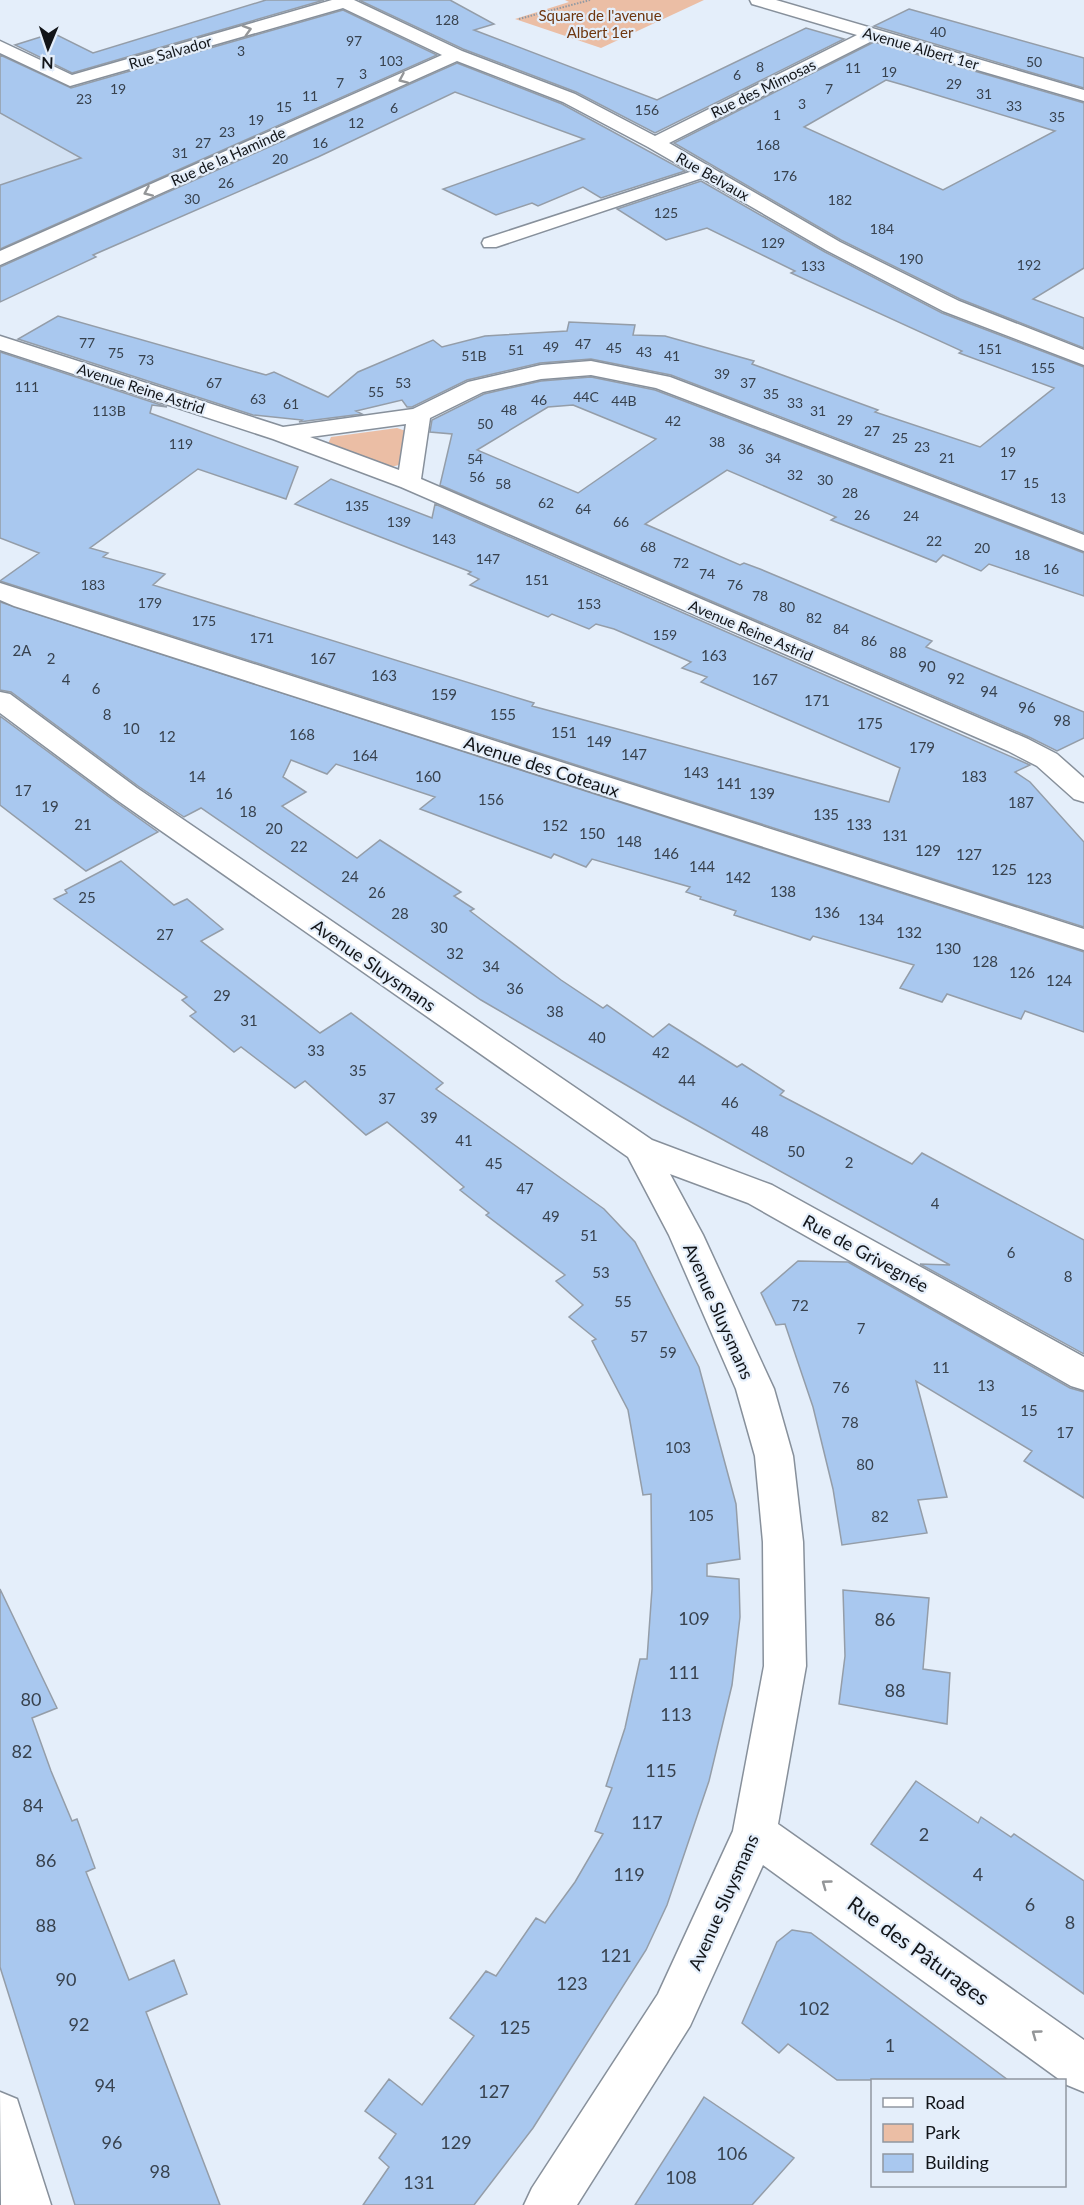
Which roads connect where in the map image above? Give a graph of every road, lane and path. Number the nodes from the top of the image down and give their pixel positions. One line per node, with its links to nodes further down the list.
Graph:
1 (590, 0): 4 (path)
2 (758, 0): 5 (street, Avenue Albert 1er)
3 (343, 1): 6 (street, Rue Salvador, one-way to 3); 7 (street, Rue Belvaux)
4 (519, 19)
5 (872, 34): 8 (street, Avenue Albert 1er); 9 (street, Rue des Mimosas)
6 (0, 46)
7 (456, 56): 9 (street, Rue Belvaux); 12 (street, Rue de la Haminde, one-way to 12)
8 (1084, 96)
9 (655, 143): 10 (street, Rue Belvaux)
10 (705, 172): 11 (lane); 14 (street, Rue Belvaux)
11 (490, 243)
12 (3, 254)
13 (0, 343): 16 (street, Avenue Reine Astrid)
14 (1084, 358)
15 (419, 415): 16 (street, Avenue Reine Astrid); 17 (street); 18 (street, Avenue Reine Astrid)
16 (281, 434): 17 (street, Avenue Reine Astrid)
17 (409, 482): 21 (street, Avenue Reine Astrid)
18 (1084, 544)
19 (0, 591): 22 (street, Avenue des Coteaux)
20 (0, 700): 23 (street, Avenue Sluysmans)
21 (1084, 793)
22 (1084, 940)
23 (640, 1149): 24 (street, Rue de Grivegnée); 25 (street, Avenue Sluysmans)
24 (1084, 1376)
25 (755, 1833): 26 (street, Rue des Pâturages, one-way to 25); 29 (street, Avenue Sluysmans)
26 (1084, 2068)
27 (0, 2116): 28 (street)
28 (26, 2205)
29 (549, 2205)

